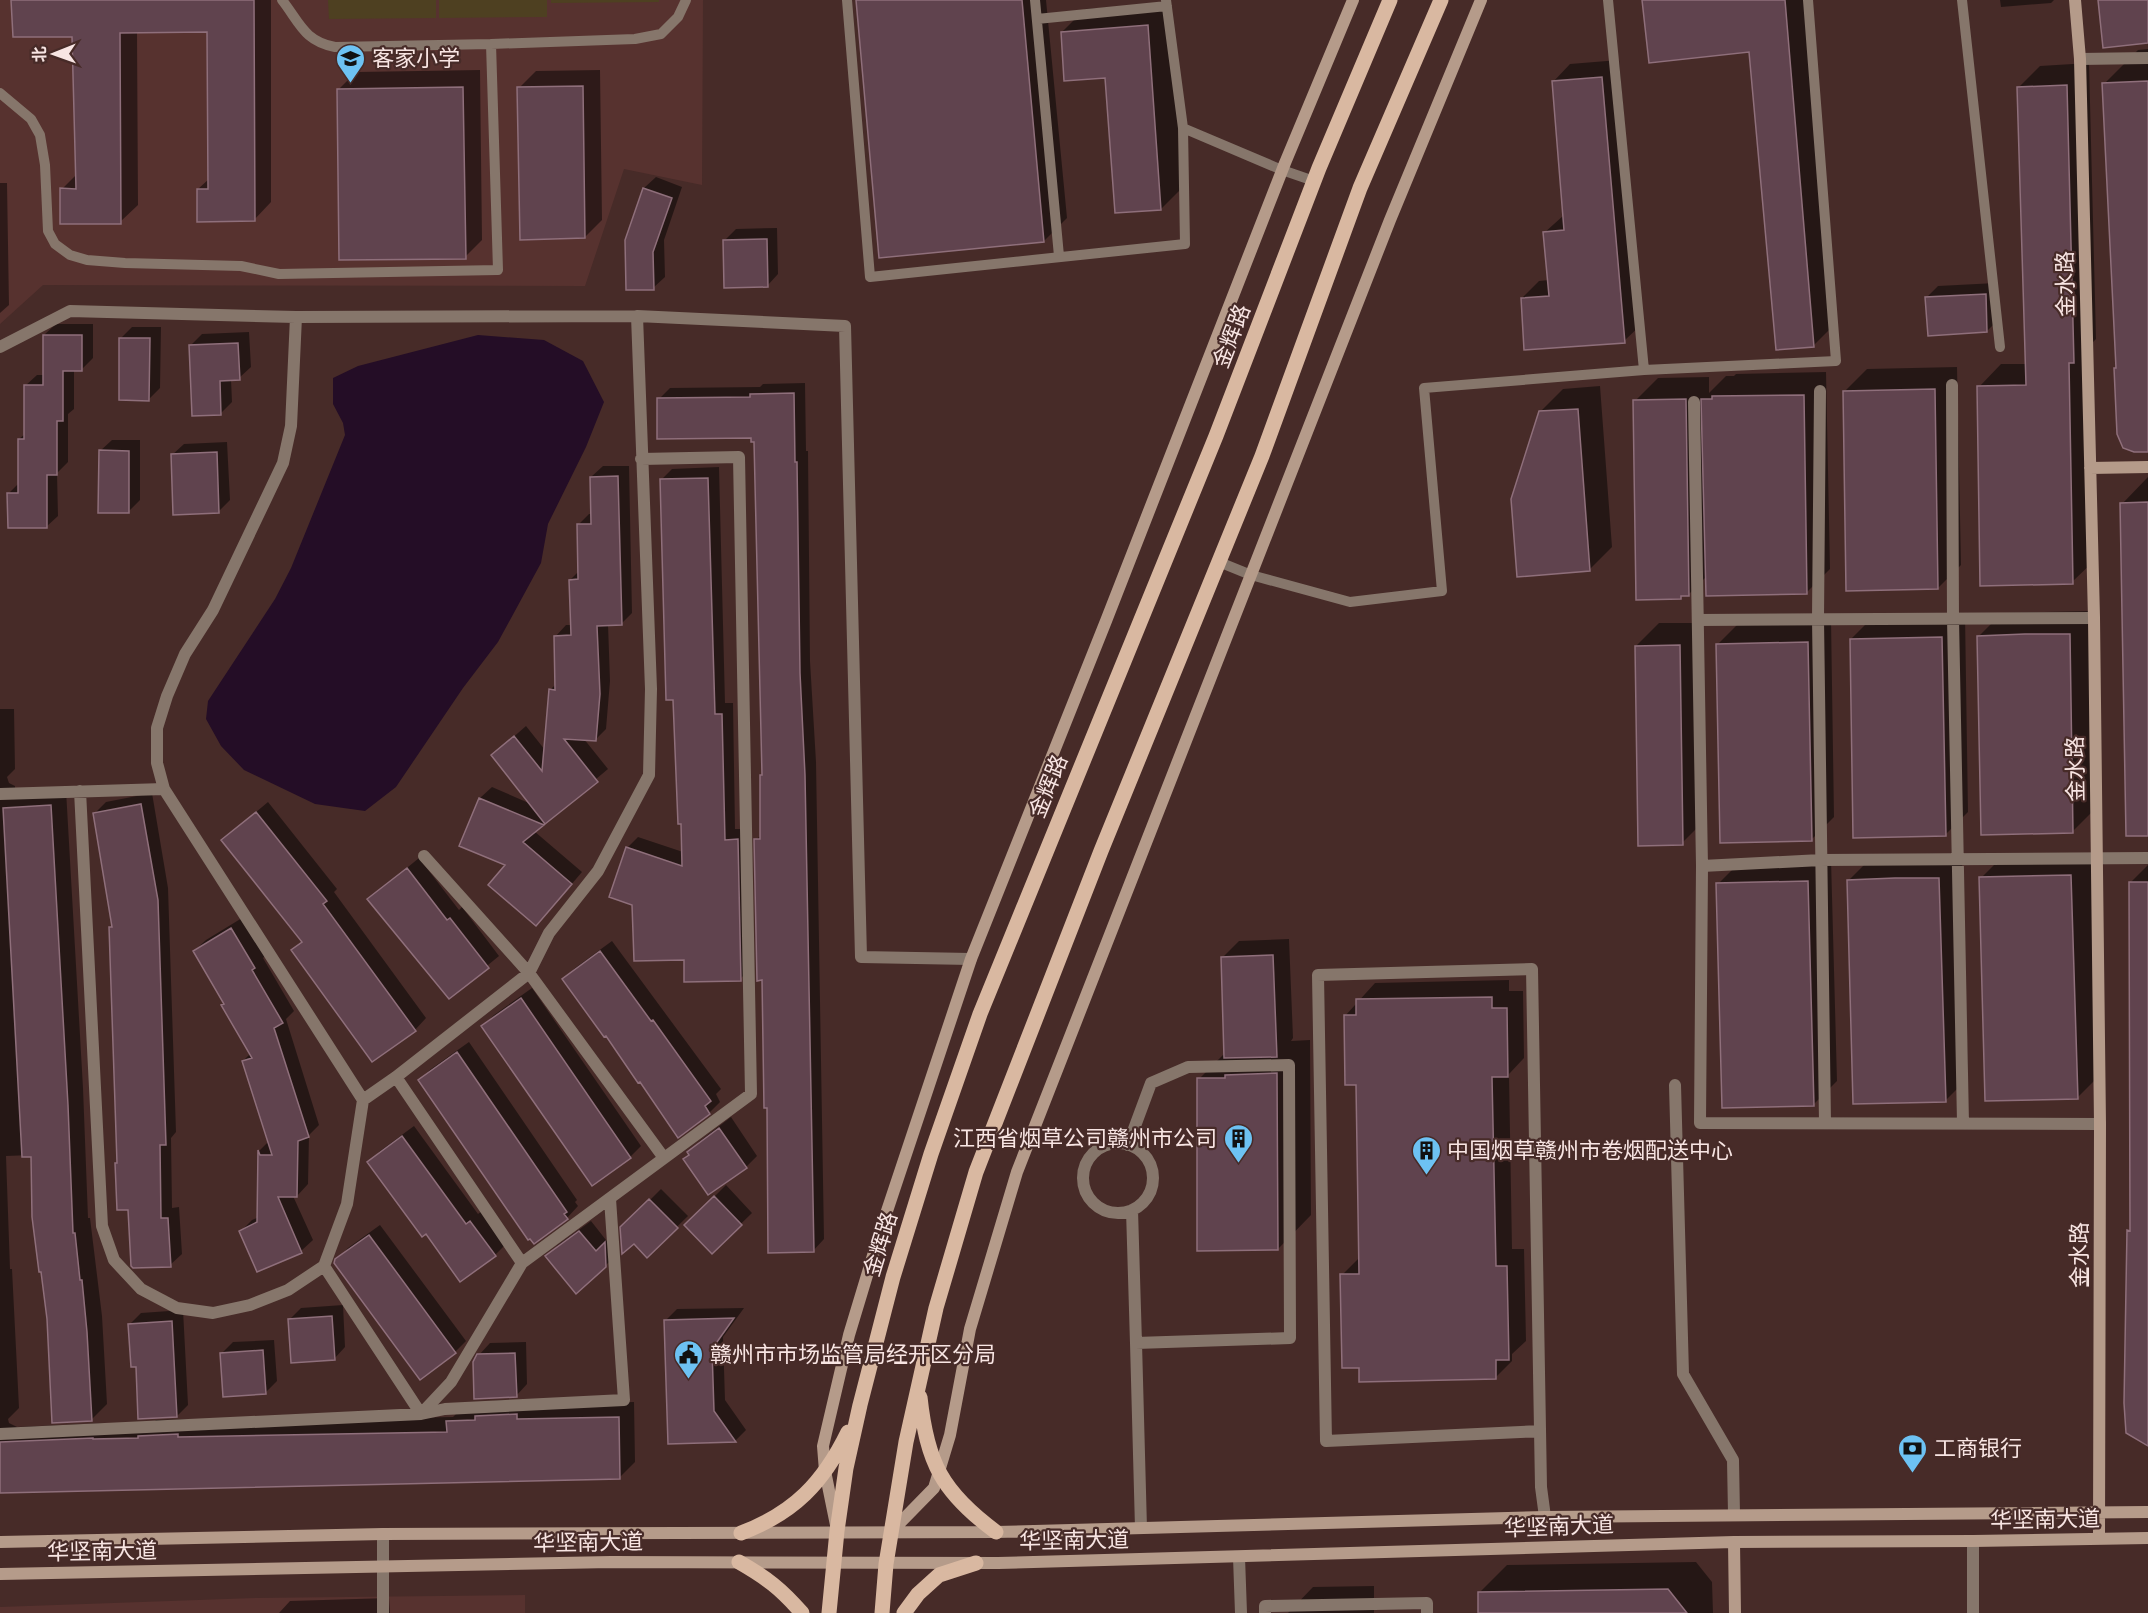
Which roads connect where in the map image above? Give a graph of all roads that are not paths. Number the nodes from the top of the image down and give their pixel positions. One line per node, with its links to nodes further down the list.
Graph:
1 (282, 0): 15 (lane)
2 (686, 0): 15 (lane)
3 (847, 0): 22 (lane)
4 (1035, 0): 14 (lane)
5 (1353, 0): 20 (street)
6 (1390, 0): 21 (main road, 金辉路)
7 (1441, 0): 34 (main road)
8 (1481, 0): 35 (street)
9 (1608, 0): 27 (lane)
10 (1808, 0): 27 (lane)
11 (1962, 0): 26 (lane)
12 (2075, 0): 17 (street, 金水路)
13 (1166, 3): 14 (lane); 19 (lane)
14 (1037, 19): 22 (lane)
15 (491, 44): 18 (lane)
16 (2148, 58): 17 (street)
17 (2080, 59): 33 (street, 金水路)
18 (0, 93)
19 (1183, 128): 20 (lane); 22 (lane)
20 (1282, 170): 21 (lane); 49 (street)
21 (1314, 181): 65 (main road, 金辉路)
22 (1059, 256)
23 (637, 316): 24 (street); 31 (street); 49 (street)
24 (296, 317): 25 (street); 40 (street)
25 (0, 347)
26 (2000, 347)
27 (1644, 370): 35 (lane)
28 (1952, 385): 39 (street)
29 (1820, 391): 37 (street)
30 (1694, 402): 38 (street)
31 (641, 459): 50 (street); 58 (street)
32 (2148, 467): 33 (street)
33 (2090, 468): 36 (street, 金水路)
34 (1219, 562): 35 (lane); 64 (main road)
35 (1251, 574): 70 (street)
36 (2094, 618): 39 (street); 44 (street, 金水路)
37 (1818, 619): 38 (street); 39 (street); 47 (street)
38 (1698, 620): 48 (street)
39 (1953, 620): 46 (street)
40 (164, 789): 41 (street); 53 (street)
41 (80, 791): 42 (street); 62 (street)
42 (0, 794)
43 (424, 856): 50 (street)
44 (2097, 858): 45 (street); 46 (street); 56 (street, 金水路)
45 (2148, 858)
46 (1957, 859): 47 (street); 55 (street)
47 (1821, 860): 48 (street); 54 (street)
48 (1702, 866): 54 (street)
49 (971, 959): 69 (street)
50 (529, 973): 51 (street); 58 (street)
51 (396, 1077): 53 (street); 61 (street)
52 (1675, 1084): 73 (street)
53 (363, 1100): 62 (street)
54 (1826, 1123): 55 (street)
55 (1963, 1123): 56 (street)
56 (2100, 1124): 71 (street, 金水路)
57 (1128, 1145): 60 (street); 60 (street); 63 (street)
58 (664, 1158): 59 (street)
59 (610, 1199): 61 (street); 66 (street)
60 (1132, 1210): 63 (street)
61 (522, 1263): 66 (street)
62 (324, 1266): 66 (street)
63 (1136, 1343): 75 (street)
64 (919, 1385): 70 (main road); 77 (main road)
65 (860, 1405): 69 (main road); 76 (main road, 金辉路)
66 (421, 1414): 68 (street)
67 (1540, 1431): 67 (street); 74 (street)
68 (0, 1434)
69 (825, 1471): 76 (street); 79 (main road)
70 (939, 1473): 77 (street); 78 (main road)
71 (2099, 1511): 72 (street, 华坚南大道); 73 (street, 华坚南大道); 82 (street, 金水路)
72 (2148, 1512)
73 (1734, 1514): 74 (street, 华坚南大道)
74 (1545, 1517): 75 (street, 华坚南大道)
75 (1141, 1528): 78 (street, 华坚南大道)
76 (837, 1531): 77 (street, 华坚南大道); 79 (street, 华坚南大道); 89 (main road, 金辉路)
77 (891, 1532): 78 (street, 华坚南大道); 90 (main road)
78 (996, 1532)
79 (741, 1533): 80 (street, 华坚南大道)
80 (383, 1534): 84 (street, 华坚南大道); 91 (street)
81 (2148, 1538): 82 (street, 华坚南大道)
82 (2099, 1539): 83 (street, 华坚南大道)
83 (1973, 1541): 85 (street, 华坚南大道); 102 (street)
84 (0, 1542)
85 (1734, 1542): 86 (street, 华坚南大道); 101 (street)
86 (1239, 1557): 88 (street, 华坚南大道); 98 (street)
87 (739, 1562): 89 (street, 华坚南大道); 91 (street, 华坚南大道); 94 (main road)
88 (975, 1563): 90 (street, 华坚南大道); 97 (main road)
89 (833, 1564): 90 (street, 华坚南大道); 95 (main road, 金辉路)
90 (886, 1564): 96 (main road)
91 (384, 1566): 92 (street, 华坚南大道); 93 (street)
92 (0, 1574)
93 (383, 1613)
94 (802, 1613)
95 (829, 1613)
96 (882, 1613)
97 (904, 1613)
98 (1241, 1613)
99 (1265, 1613): 100 (street)
100 (1427, 1613)
101 (1735, 1613)
102 (1973, 1613)

